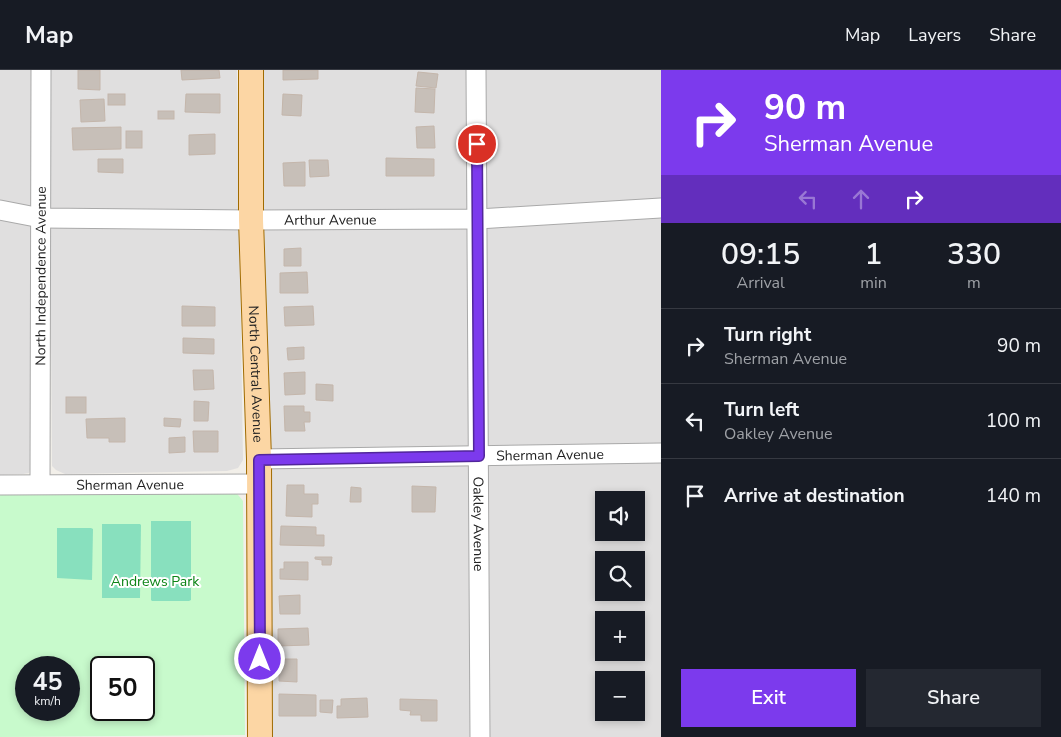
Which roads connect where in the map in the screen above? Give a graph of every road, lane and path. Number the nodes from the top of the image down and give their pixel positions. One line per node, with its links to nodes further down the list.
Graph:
1 (41, 70): 6 (street, North Independence Avenue)
2 (251, 70): 8 (main road, North Central Avenue)
3 (476, 70): 7 (street, Oakley Avenue)
4 (661, 208): 7 (street, Arthur Avenue)
5 (0, 210): 6 (street, Arthur Avenue)
6 (41, 218): 8 (street, Arthur Avenue); 12 (street, North Independence Avenue)
7 (478, 219): 8 (street, Arthur Avenue); 10 (street, Oakley Avenue)
8 (251, 220): 11 (main road, North Central Avenue)
9 (661, 453): 10 (street, Sherman Avenue)
10 (479, 456): 11 (street, Sherman Avenue); 16 (street, Oakley Avenue)
11 (259, 460): 13 (main road, North Central Avenue)
12 (40, 484): 13 (street, Sherman Avenue); 14 (street, Sherman Avenue)
13 (259, 484): 15 (main road, North Central Avenue)
14 (0, 485)
15 (260, 737)
16 (480, 737)

